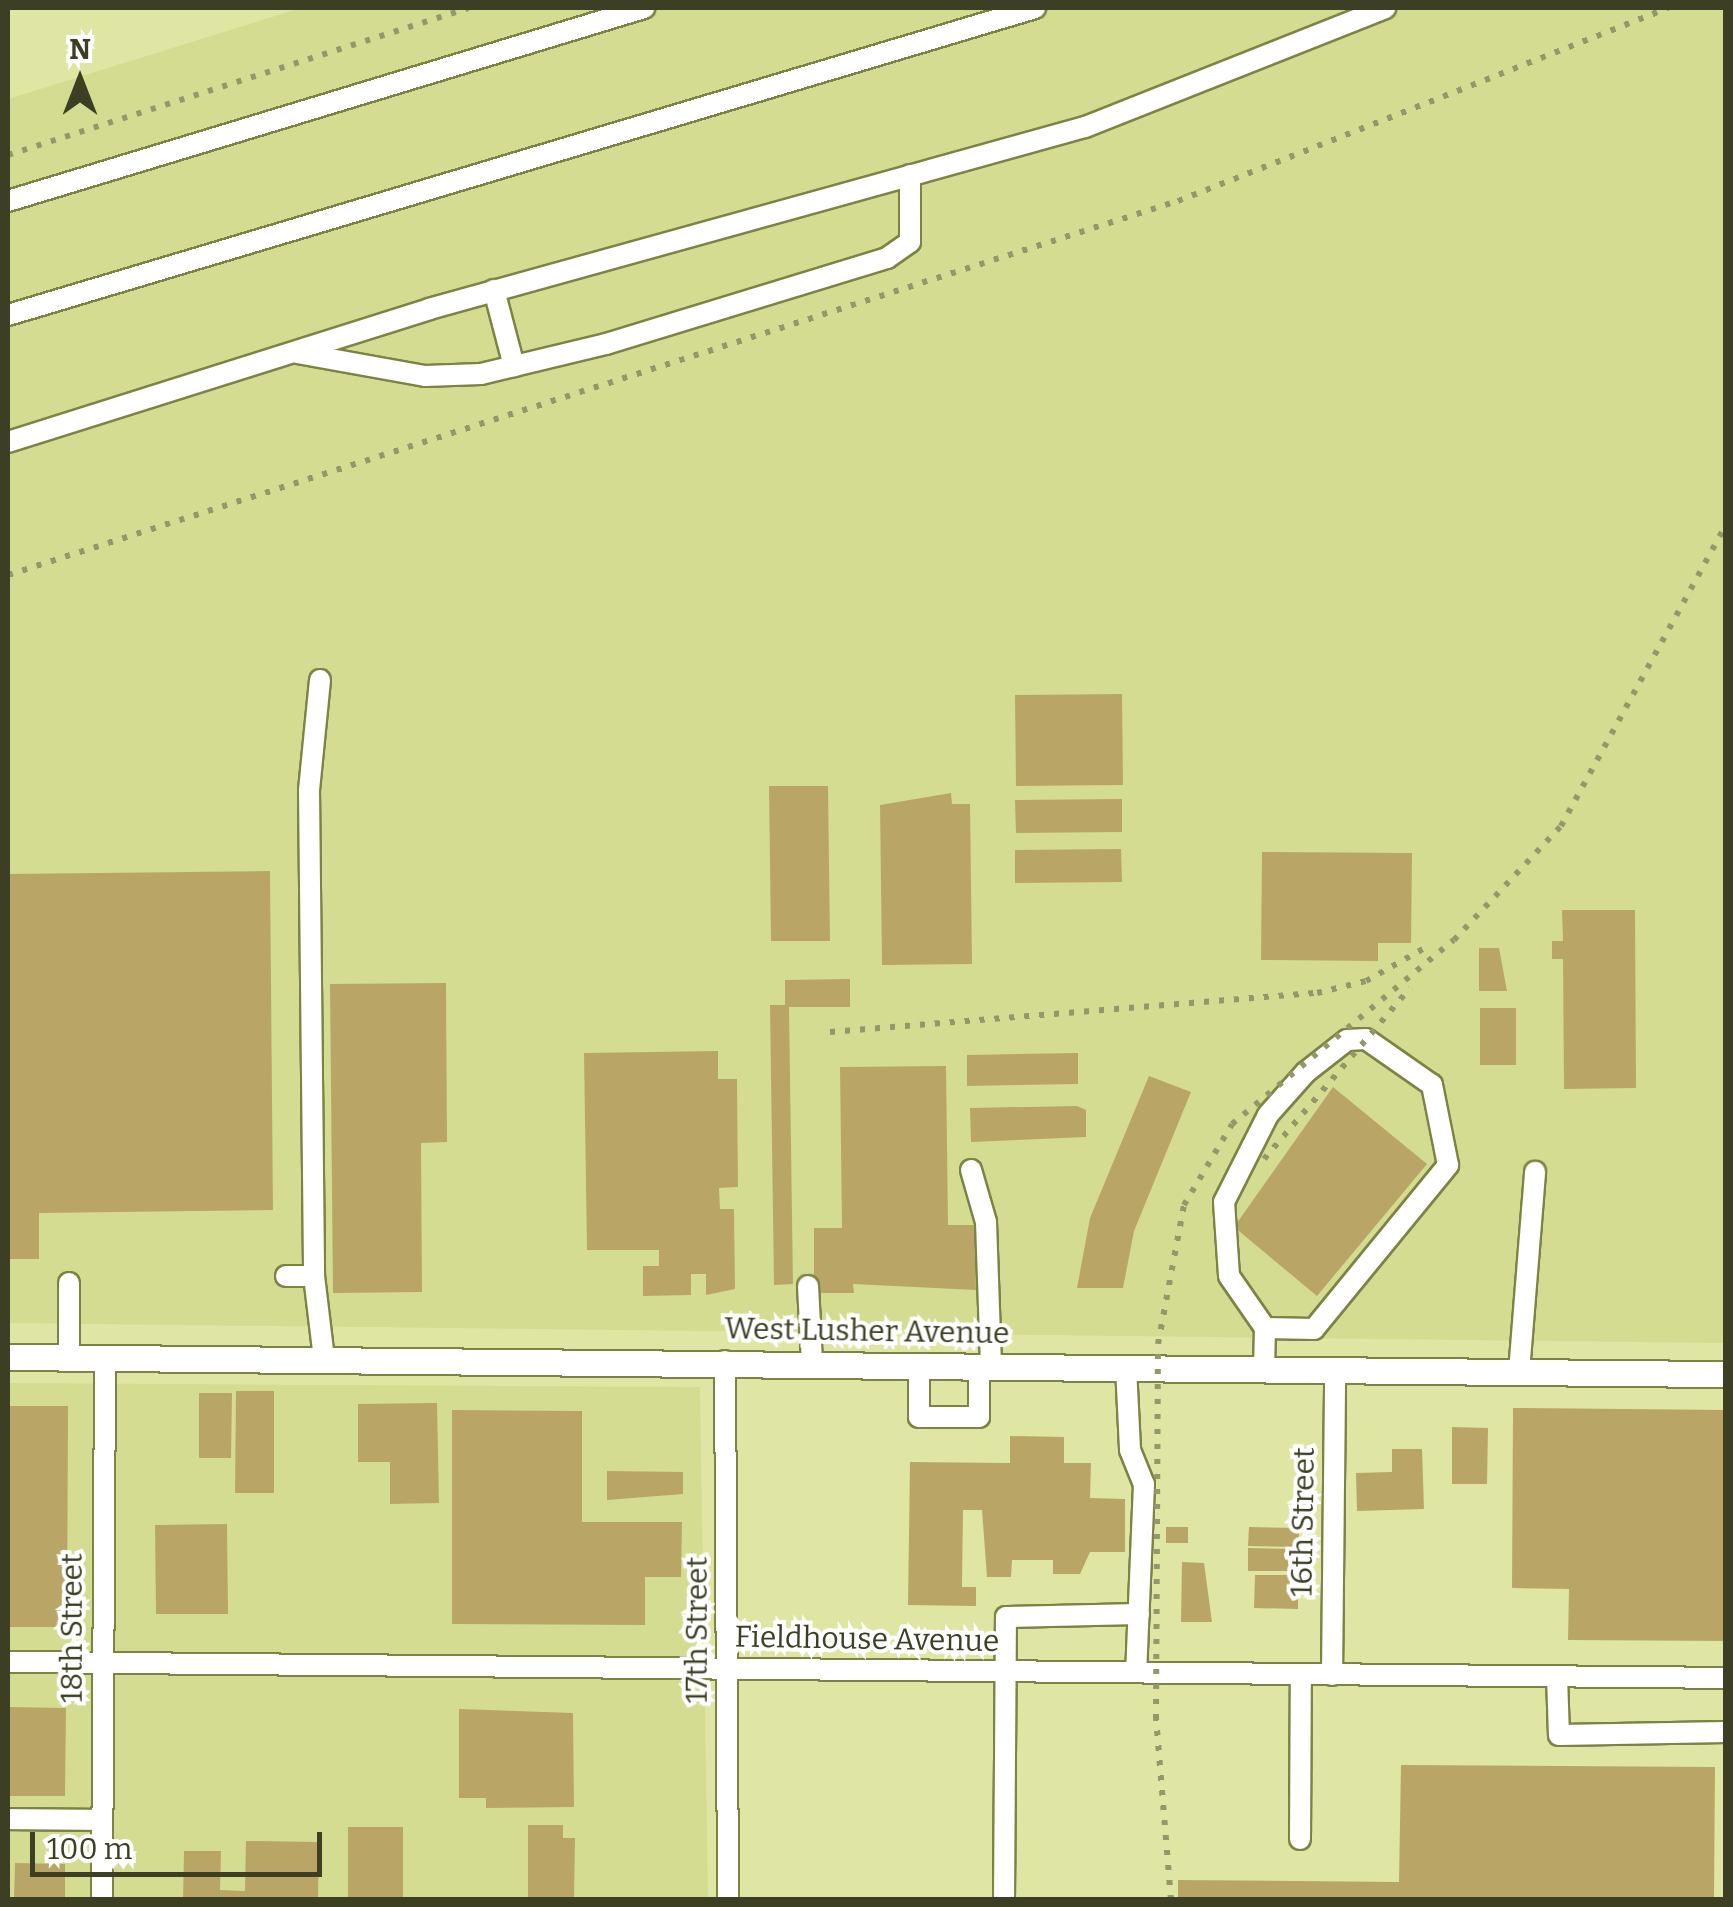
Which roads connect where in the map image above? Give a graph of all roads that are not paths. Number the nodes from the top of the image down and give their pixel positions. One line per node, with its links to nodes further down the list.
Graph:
1 (644, 8): 5 (street)
2 (1036, 8): 7 (street)
3 (1385, 8): 4 (street)
4 (910, 175): 6 (street); 9 (street)
5 (8, 201)
6 (494, 290): 8 (street); 9 (street)
7 (8, 314)
8 (295, 352): 9 (street); 10 (street)
9 (514, 366)
10 (8, 442)
11 (320, 680): 15 (street)
12 (971, 1170): 26 (street)
13 (1536, 1172): 30 (street)
14 (286, 1276): 15 (street)
15 (314, 1276): 22 (street)
16 (69, 1284): 20 (street)
17 (808, 1286): 24 (street)
18 (1265, 1328): 18 (street); 29 (street)
19 (8, 1357): 20 (main road, West Lusher Avenue)
20 (69, 1358): 21 (main road, West Lusher Avenue)
21 (105, 1358): 22 (main road, West Lusher Avenue); 34 (street, 18th Street)
22 (324, 1359): 23 (main road, West Lusher Avenue)
23 (725, 1361): 24 (main road, West Lusher Avenue); 35 (street, 17th Street)
24 (812, 1362): 25 (main road, West Lusher Avenue)
25 (919, 1364): 26 (main road, West Lusher Avenue); 26 (street)
26 (985, 1364): 27 (main road, West Lusher Avenue)
27 (1126, 1366): 29 (main road, West Lusher Avenue); 32 (street)
28 (1335, 1370): 29 (main road, West Lusher Avenue); 30 (main road, West Lusher Avenue); 39 (street, 16th Street)
29 (1264, 1372)
30 (1519, 1372): 31 (main road, West Lusher Avenue)
31 (1726, 1374)
32 (1139, 1614): 36 (street); 37 (street)
33 (8, 1662): 34 (street, Fieldhouse Avenue)
34 (101, 1663): 35 (street, Fieldhouse Avenue); 44 (street, 18th Street)
35 (727, 1668): 36 (street, Fieldhouse Avenue); 47 (street, 17th Street)
36 (1004, 1670): 37 (street, Fieldhouse Avenue); 48 (street)
37 (1136, 1672): 38 (street, Fieldhouse Avenue)
38 (1301, 1674): 39 (street, Fieldhouse Avenue); 45 (street)
39 (1332, 1675): 40 (street, Fieldhouse Avenue)
40 (1557, 1676): 41 (street, Fieldhouse Avenue); 42 (street)
41 (1726, 1678)
42 (1726, 1732)
43 (8, 1819): 44 (street)
44 (101, 1820): 46 (street, 18th Street)
45 (1300, 1839)
46 (102, 1900)
47 (728, 1900)
48 (1004, 1900)

